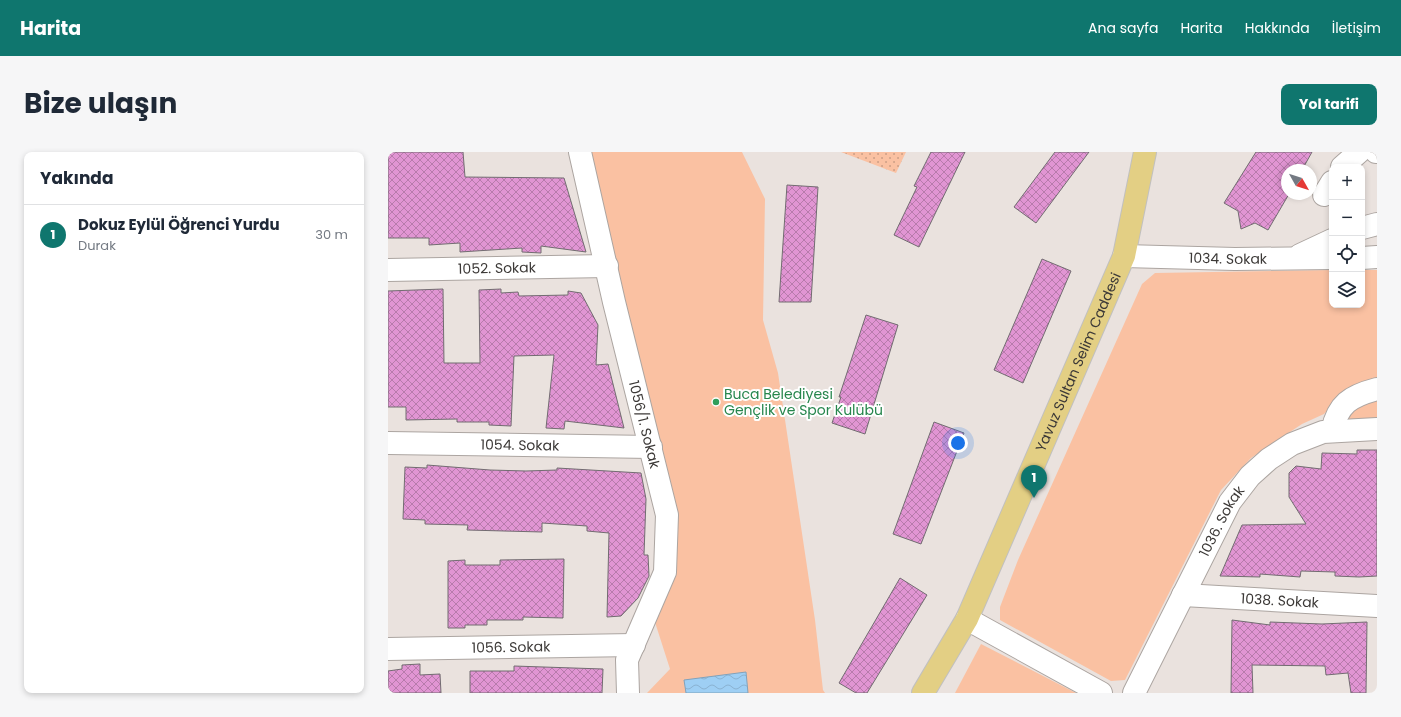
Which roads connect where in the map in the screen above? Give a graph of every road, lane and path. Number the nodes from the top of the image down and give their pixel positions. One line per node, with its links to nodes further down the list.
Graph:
1 (580, 152): 13 (street, 1056/1. Sokak)
2 (1145, 152): 8 (main road, Yavuz Sultan Selim Caddesi)
3 (1359, 152): 4 (street)
4 (1345, 164)
5 (1377, 224): 6 (street)
6 (1365, 227)
7 (1329, 241): 9 (street)
8 (1124, 256): 9 (street, 1034. Sokak); 22 (main road, Yavuz Sultan Selim Caddesi)
9 (1294, 258): 10 (street, 1034. Sokak)
10 (1329, 258)
11 (1365, 258): 12 (street)
12 (1377, 258)
13 (607, 266): 14 (street, 1052. Sokak); 19 (street, 1056/1. Sokak)
14 (388, 270)
15 (1377, 389): 17 (street)
16 (1377, 429): 17 (street, 1036. Sokak)
17 (1332, 431): 20 (street, 1036. Sokak)
18 (388, 443): 19 (street, 1054. Sokak)
19 (651, 447): 23 (street, 1056/1. Sokak)
20 (1183, 595): 21 (street, 1038. Sokak); 28 (street, 1036. Sokak)
21 (1377, 606)
22 (967, 619): 26 (main road, Yavuz Sultan Selim Caddesi); 27 (street)
23 (634, 645): 24 (street, 1056. Sokak); 25 (street, 1056/1. Sokak)
24 (388, 649)
25 (628, 693)
26 (923, 693)
27 (1101, 693)
28 (1134, 693)

